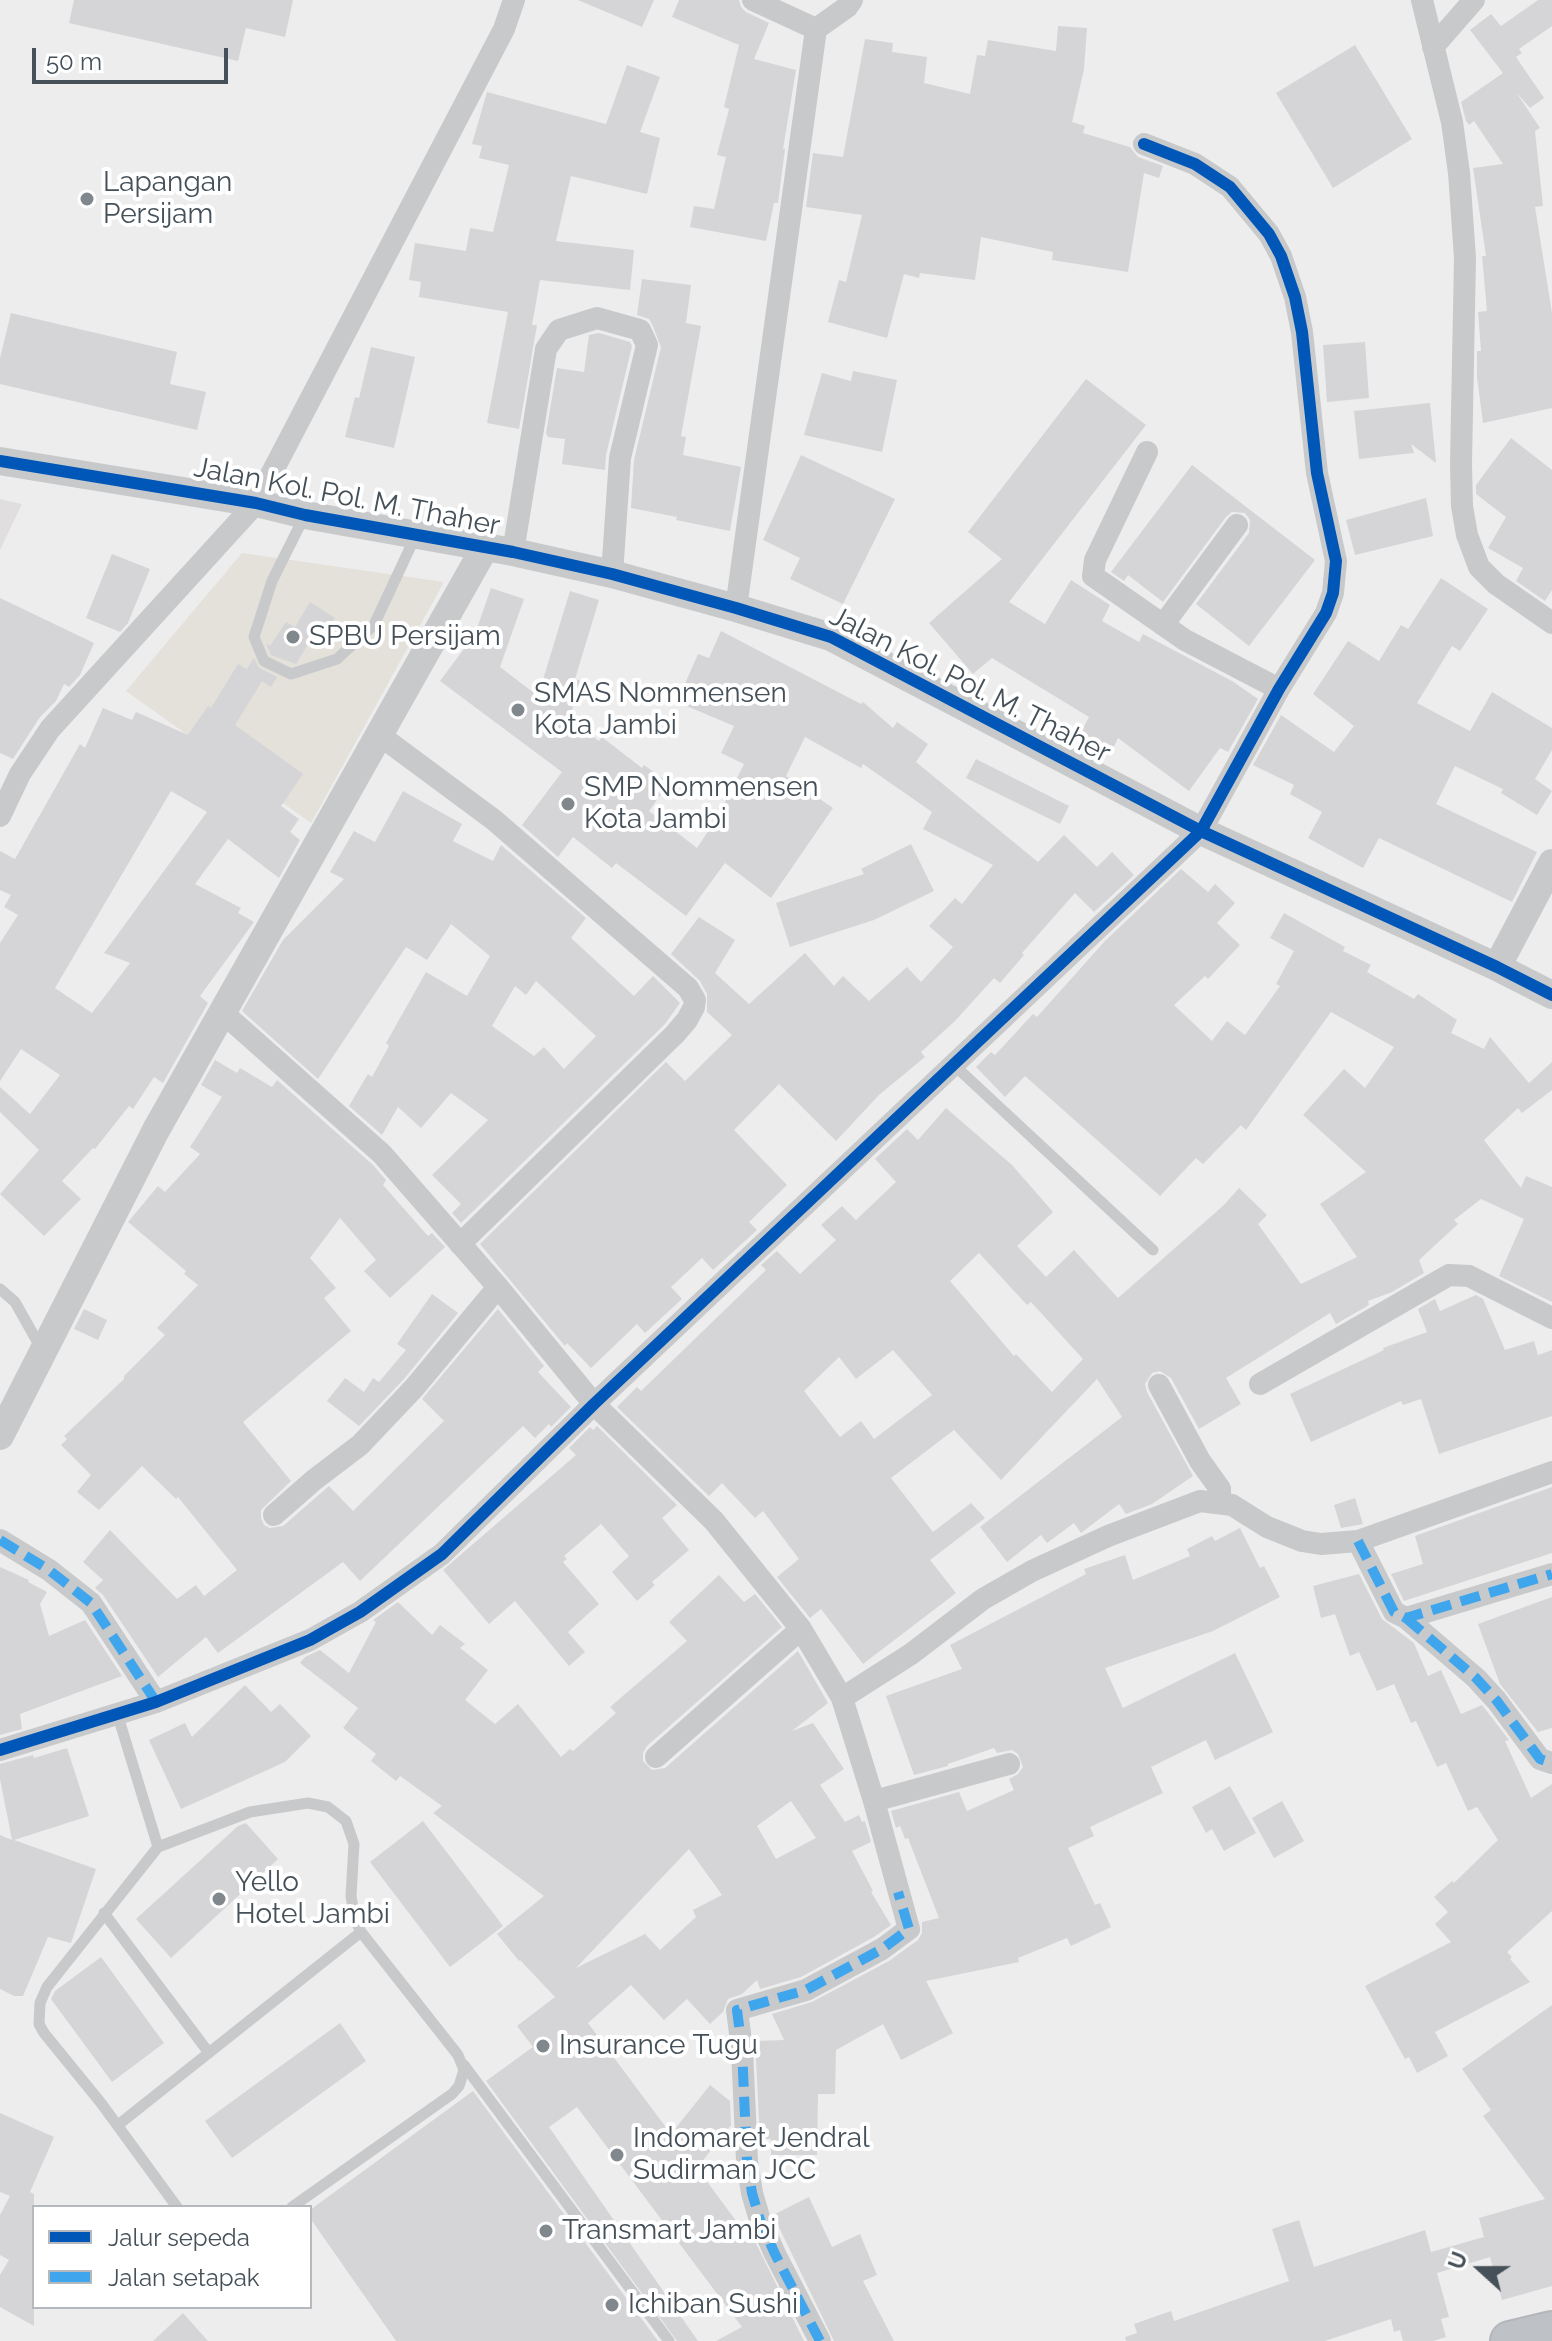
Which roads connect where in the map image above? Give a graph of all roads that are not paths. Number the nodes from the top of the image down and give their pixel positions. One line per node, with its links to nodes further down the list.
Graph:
1 (514, 0): 11 (street)
2 (753, 0): 6 (street)
3 (852, 0): 6 (street)
4 (1422, 0): 7 (street)
5 (1474, 0): 7 (street)
6 (816, 29): 18 (street)
7 (1433, 47): 19 (street)
8 (1144, 144): 21 (street)
9 (1147, 452): 20 (street)
10 (0, 461): 11 (street, Jalan Kol. Pol. M. Thaher)
11 (256, 503): 12 (street, Jalan Kol. Pol. M. Thaher); 23 (street)
12 (305, 515): 14 (street, Jalan Kol. Pol. M. Thaher); 14 (lane)
13 (1237, 525): 20 (street)
14 (417, 535): 15 (street, Jalan Kol. Pol. M. Thaher)
15 (484, 549): 16 (street, Jalan Kol. Pol. M. Thaher); 22 (street)
16 (513, 552): 17 (street, Jalan Kol. Pol. M. Thaher); 17 (street)
17 (612, 574): 18 (street, Jalan Kol. Pol. M. Thaher)
18 (736, 608): 24 (street, Jalan Kol. Pol. M. Thaher)
19 (1552, 623)
20 (1163, 625): 21 (street)
21 (1279, 689): 24 (street)
22 (378, 734): 28 (street); 30 (street)
23 (0, 816)
24 (1201, 831): 26 (street, Jalan Kol. Pol. M. Thaher); 29 (street)
25 (1552, 863): 26 (street)
26 (1497, 967): 27 (street, Jalan Kol. Pol. M. Thaher)
27 (1552, 995)
28 (222, 1012): 30 (street); 35 (street)
29 (954, 1065): 31 (lane); 38 (street)
30 (460, 1244): 32 (street)
31 (1153, 1250)
32 (498, 1287): 38 (street); 42 (street)
33 (0, 1289): 35 (lane)
34 (1552, 1318): 36 (street)
35 (42, 1350): 39 (street)
36 (1260, 1384)
37 (1159, 1385): 41 (street)
38 (594, 1404): 47 (street); 49 (street)
39 (0, 1436)
40 (1552, 1472): 44 (street)
41 (1220, 1503): 44 (street); 48 (street)
42 (274, 1515)
43 (0, 1540): 49 (street)
44 (1358, 1541): 46 (street)
45 (1552, 1574): 46 (street)
46 (1406, 1618): 53 (street)
47 (801, 1629): 48 (street); 52 (street)
48 (842, 1698): 55 (street)
49 (156, 1702): 50 (street)
50 (117, 1713): 51 (street); 56 (lane)
51 (0, 1750)
52 (656, 1757)
53 (1552, 1763)
54 (1009, 1764): 55 (street)
55 (874, 1801): 66 (street)
56 (158, 1847): 57 (lane); 58 (lane)
57 (104, 1913): 59 (lane); 61 (lane)
58 (361, 1932): 59 (lane); 60 (lane)
59 (209, 2053): 61 (lane)
60 (463, 2064): 63 (lane); 65 (lane)
61 (118, 2125): 62 (lane)
62 (176, 2205)
63 (295, 2205)
64 (1552, 2331): 67 (highway)
65 (669, 2341)
66 (820, 2341)
67 (1510, 2341)

